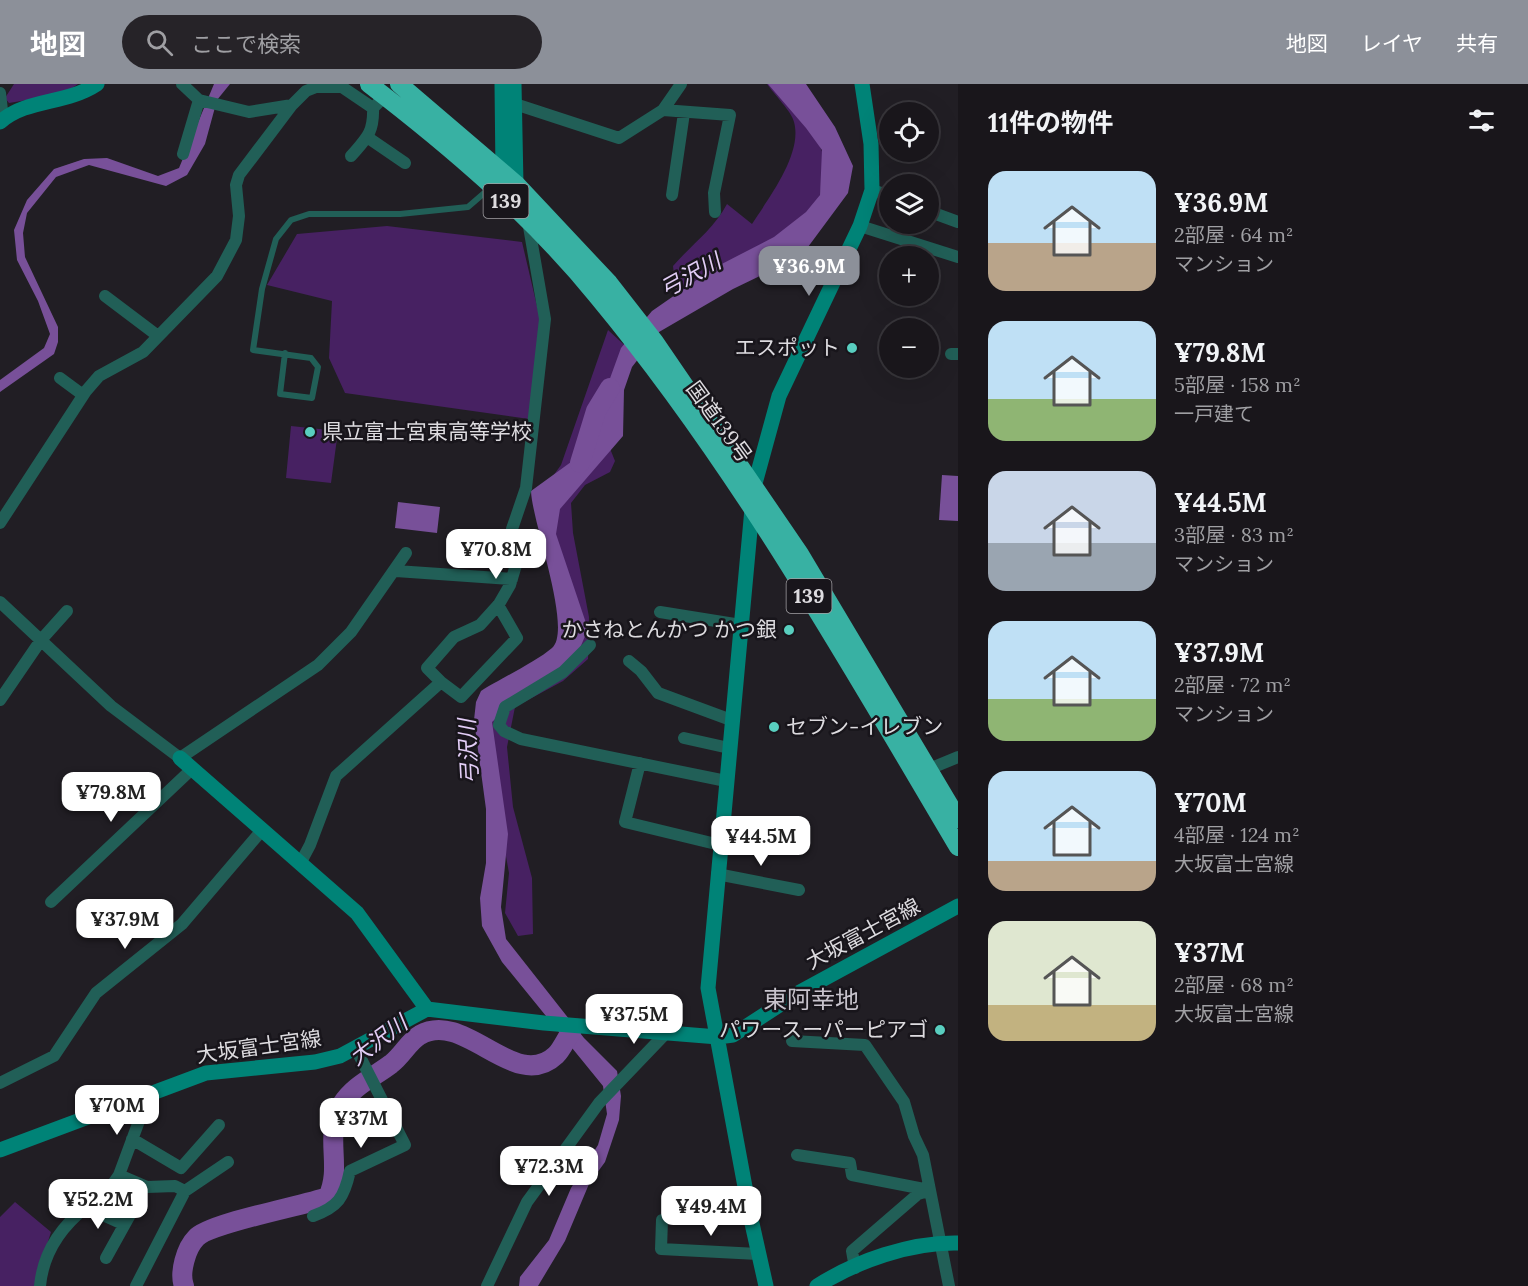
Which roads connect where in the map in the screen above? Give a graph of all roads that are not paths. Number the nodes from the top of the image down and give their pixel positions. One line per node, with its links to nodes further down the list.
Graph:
1 (97, 84): 16 (street)
2 (182, 84): 10 (street)
3 (369, 84): 11 (highway, 国道139号 / 139)
4 (399, 84): 21 (highway, 国道139号 / 139)
5 (502, 84): 21 (street)
6 (514, 84): 12 (street)
7 (862, 84): 23 (street)
8 (676, 86): 14 (street)
9 (0, 93): 16 (street)
10 (199, 100): 13 (street); 18 (street)
11 (379, 102): 13 (street); 17 (street); 22 (highway, 国道139号 / 139)
12 (515, 104): 14 (street); 21 (street)
13 (292, 105): 34 (street)
14 (663, 110): 15 (street)
15 (684, 113): 25 (street); 26 (street)
16 (2, 120)
17 (367, 137): 19 (street); 20 (street)
18 (183, 154)
19 (351, 156)
20 (405, 163)
21 (510, 179): 22 (street); 33 (highway, 国道139号 / 139)
22 (490, 187): 28 (highway, 国道139号 / 139); 35 (lane)
23 (872, 190): 24 (street); 30 (street)
24 (879, 192)
25 (672, 195)
26 (715, 212)
27 (939, 215): 29 (street)
28 (528, 221): 33 (highway, 国道139号 / 139); 43 (street)
29 (958, 222)
30 (860, 226): 31 (street); 38 (street)
31 (958, 257)
32 (105, 296): 34 (street)
33 (633, 328): 38 (highway, 国道139号 / 139); 39 (highway, 国道139号 / 139)
34 (158, 336): 37 (street)
35 (285, 353): 35 (lane)
36 (60, 378): 37 (street)
37 (83, 395): 40 (street)
38 (754, 487): 39 (street); 61 (highway, 国道139号 / 139)
39 (752, 507): 48 (street); 66 (highway, 国道139号 / 139)
40 (0, 523)
41 (406, 553): 42 (street)
42 (396, 571): 43 (street); 58 (street)
43 (512, 579): 45 (street)
44 (0, 602): 49 (street)
45 (498, 605): 52 (street); 52 (street)
46 (67, 611): 49 (street)
47 (660, 612): 48 (street)
48 (741, 625): 54 (street)
49 (41, 640): 53 (street); 58 (street)
50 (590, 645): 59 (street)
51 (628, 661): 54 (street)
52 (441, 682): 67 (street)
53 (0, 700)
54 (731, 720): 56 (street)
55 (684, 738): 56 (street)
56 (729, 748): 62 (street)
57 (958, 757): 61 (street)
58 (180, 758): 60 (street)
59 (640, 764): 62 (street); 65 (street)
60 (193, 768): 64 (street); 70 (street)
61 (929, 769): 63 (highway, 国道139号 / 139)
62 (726, 781): 65 (street)
63 (958, 819)
64 (263, 829): 67 (street); 77 (street)
65 (720, 846): 68 (street)
66 (958, 847)
67 (301, 862): 72 (street)
68 (717, 874): 69 (street); 74 (street)
69 (799, 890)
70 (51, 902)
71 (958, 906): 74 (street, 大坂富士宮線)
72 (427, 1009): 73 (street, 大坂富士宮線); 76 (street, 大坂富士宮線)
73 (667, 1032): 74 (street, 大坂富士宮線); 98 (street)
74 (718, 1037): 93 (street)
75 (792, 1041): 85 (street)
76 (356, 1048): 78 (street, 大坂富士宮線); 89 (street)
77 (0, 1083)
78 (135, 1098): 80 (street); 81 (street, 大坂富士宮線)
79 (219, 1125): 80 (street)
80 (132, 1139): 84 (street)
81 (0, 1150)
82 (797, 1155): 85 (street)
83 (228, 1162): 86 (street)
84 (119, 1175): 86 (street); 88 (street)
85 (929, 1190): 92 (street); 95 (street)
86 (185, 1191): 97 (street)
87 (136, 1204): 91 (street)
88 (85, 1207): 91 (street); 96 (street)
89 (313, 1216)
90 (662, 1220): 93 (street)
91 (123, 1224): 94 (street)
92 (950, 1243): 95 (street); 101 (street)
93 (758, 1254): 99 (street)
94 (106, 1258)
95 (855, 1268): 100 (street)
96 (40, 1286)
97 (136, 1286)
98 (487, 1286)
99 (766, 1286)
100 (817, 1286)
101 (949, 1286)

